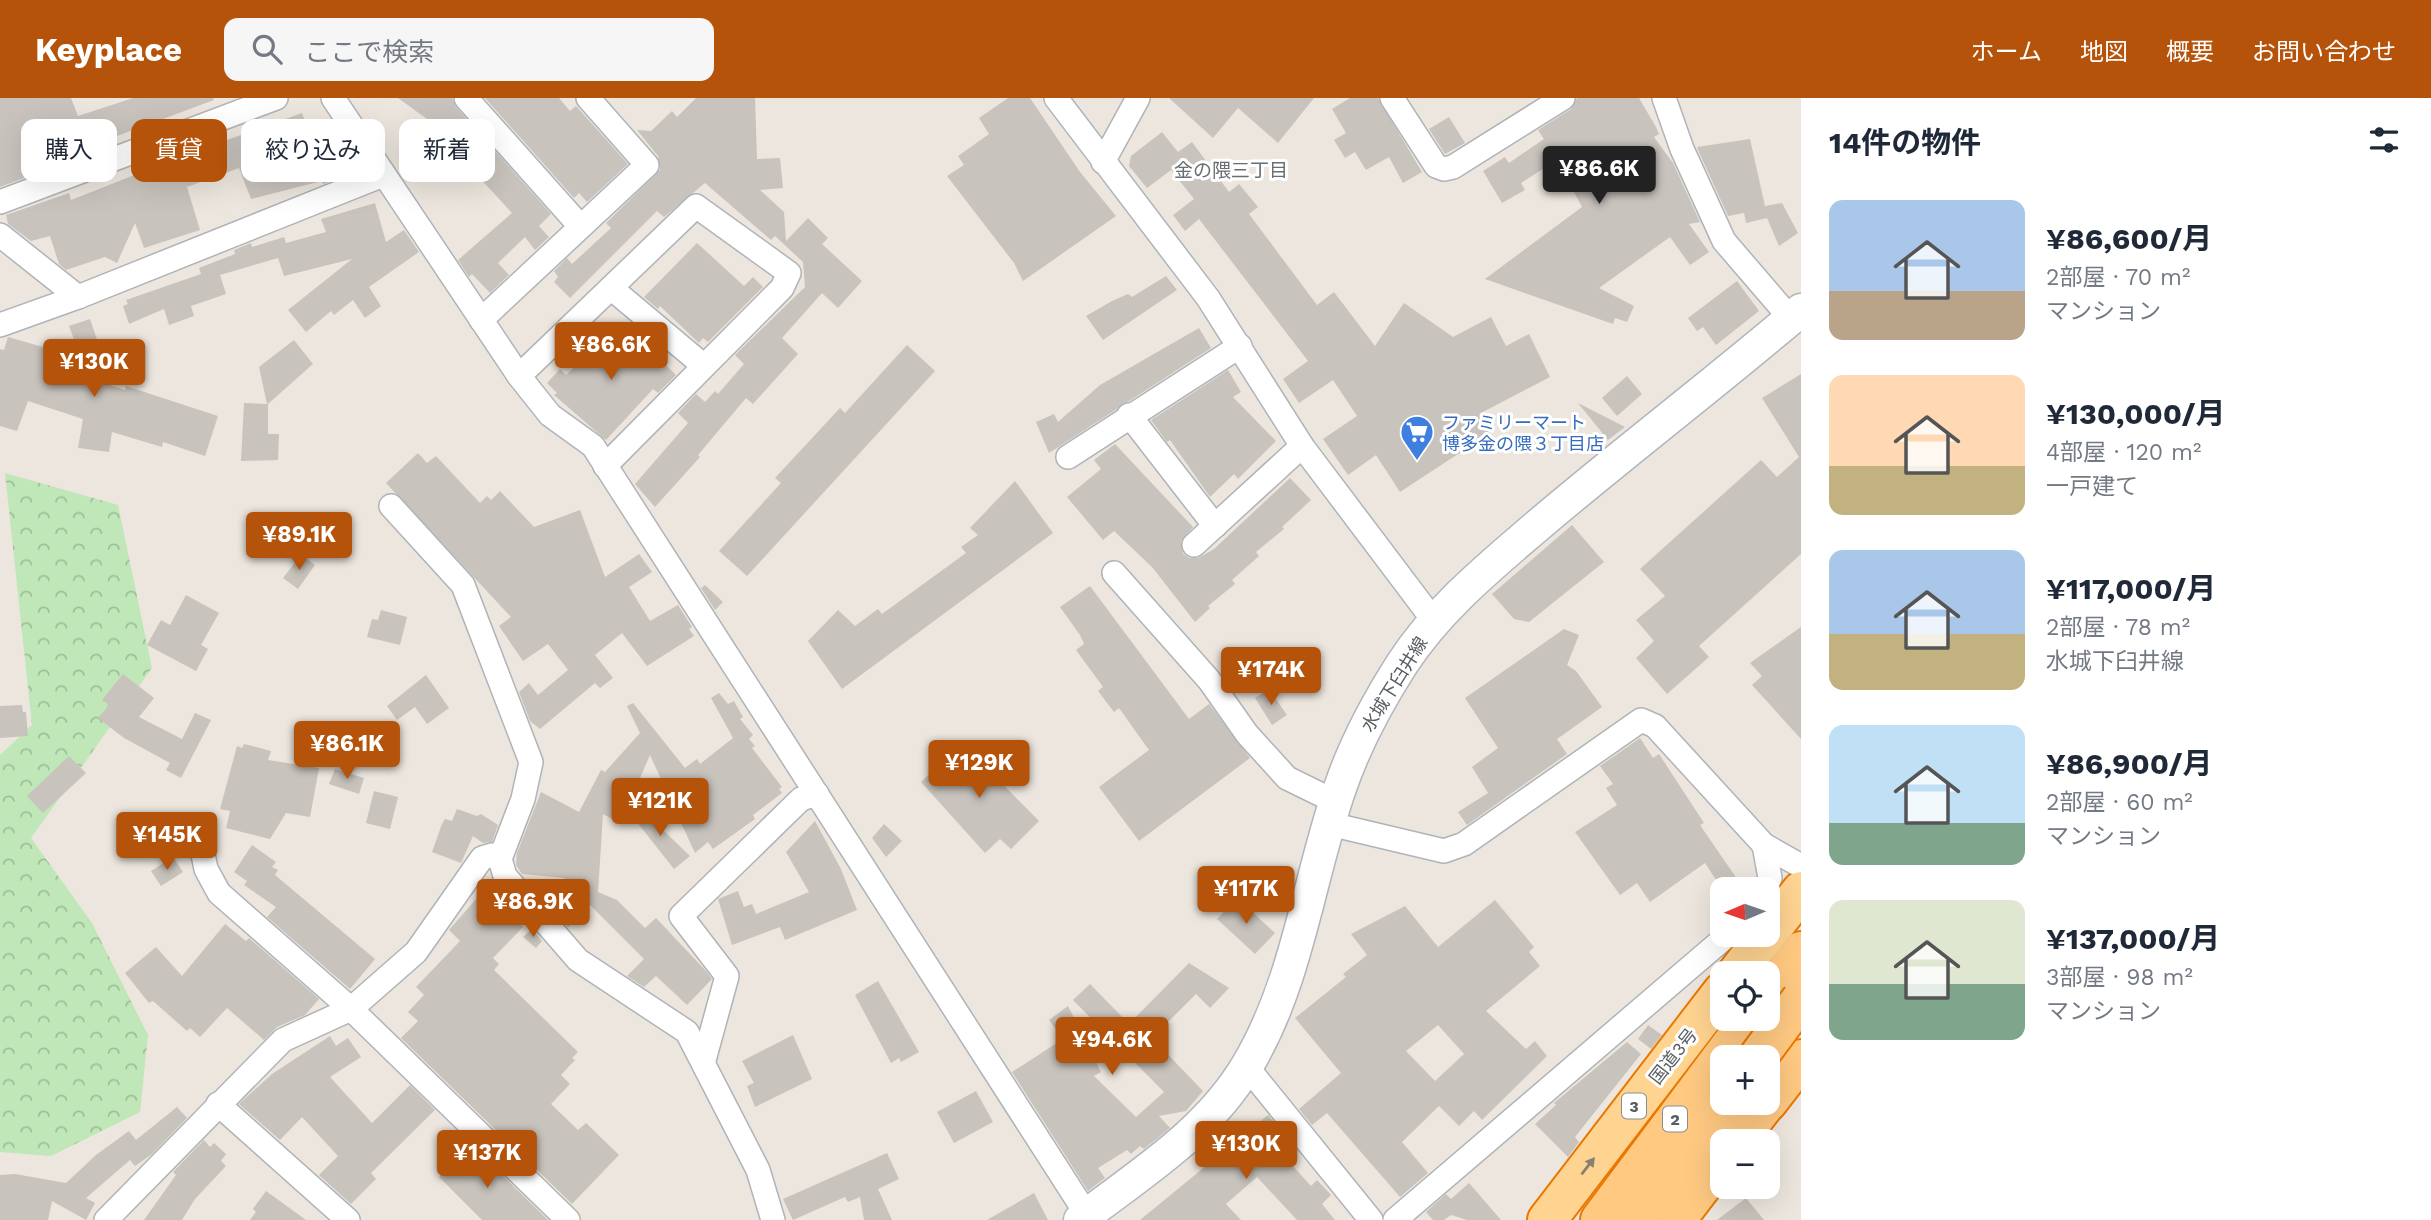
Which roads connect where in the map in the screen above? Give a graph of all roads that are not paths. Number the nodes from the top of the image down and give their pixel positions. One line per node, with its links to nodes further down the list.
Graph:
1 (276, 98): 14 (street)
2 (333, 98): 10 (street)
3 (466, 98): 15 (street)
4 (588, 98): 15 (street)
5 (1056, 98): 11 (street)
6 (1138, 98): 11 (street)
7 (1392, 98): 8 (street)
8 (1563, 98)
9 (1664, 98): 19 (street)
10 (347, 119)
11 (1103, 162): 22 (street)
12 (385, 178): 20 (street)
13 (366, 182): 18 (street)
14 (0, 202)
15 (580, 226): 20 (street)
16 (3, 243): 18 (street)
17 (611, 288): 23 (street); 23 (street); 24 (street)
18 (78, 297): 21 (street)
19 (1796, 314): 33 (main road, 水城下臼井線)
20 (481, 320): 24 (street)
21 (0, 325)
22 (1240, 346): 25 (street); 26 (street)
23 (705, 366): 28 (street)
24 (519, 376): 28 (street)
25 (1129, 415): 27 (street); 30 (street)
26 (1302, 446): 30 (street); 33 (street)
27 (1068, 457)
28 (606, 466): 34 (street)
29 (391, 506): 38 (street)
30 (1215, 526): 31 (street)
31 (1194, 544)
32 (1114, 573): 35 (street)
33 (1434, 621): 35 (main road, 水城下臼井線)
34 (817, 794): 56 (street); 65 (street)
35 (1333, 813): 37 (street); 57 (main road, 水城下臼井線)
36 (200, 840): 51 (street)
37 (1764, 845): 39 (street); 40 (street)
38 (500, 859): 51 (street); 56 (street)
39 (1801, 866)
40 (1770, 877)
41 (1801, 891): 42 (highway)
42 (1780, 918)
43 (1715, 947): 71 (street)
44 (1757, 947): 46 (highway)
45 (1801, 951): 47 (highway)
46 (1746, 961)
47 (1780, 980)
48 (1801, 999): 53 (highway, bridge)
49 (1801, 1007): 54 (highway)
50 (1710, 1008): 72 (highway, 国道3号 / 3, one-way to 50)
51 (351, 1009): 59 (street); 68 (street)
52 (1741, 1031): 73 (highway, 2)
53 (1765, 1045)
54 (1767, 1045)
55 (1801, 1059): 58 (highway)
56 (704, 1060): 69 (street)
57 (1247, 1067): 65 (main road, 水城下臼井線); 70 (street)
58 (1780, 1086)
59 (218, 1104): 66 (street); 67 (street)
60 (1710, 1109): 74 (highway)
61 (1715, 1115): 75 (highway, 2)
62 (1757, 1115): 63 (highway)
63 (1746, 1129)
64 (1710, 1176): 76 (highway)
65 (1084, 1217)
66 (106, 1220)
67 (348, 1220)
68 (568, 1220)
69 (773, 1220)
70 (1371, 1220)
71 (1395, 1220)
72 (1546, 1220)
73 (1600, 1220)
74 (1622, 1220)
75 (1638, 1220)
76 (1676, 1220)

